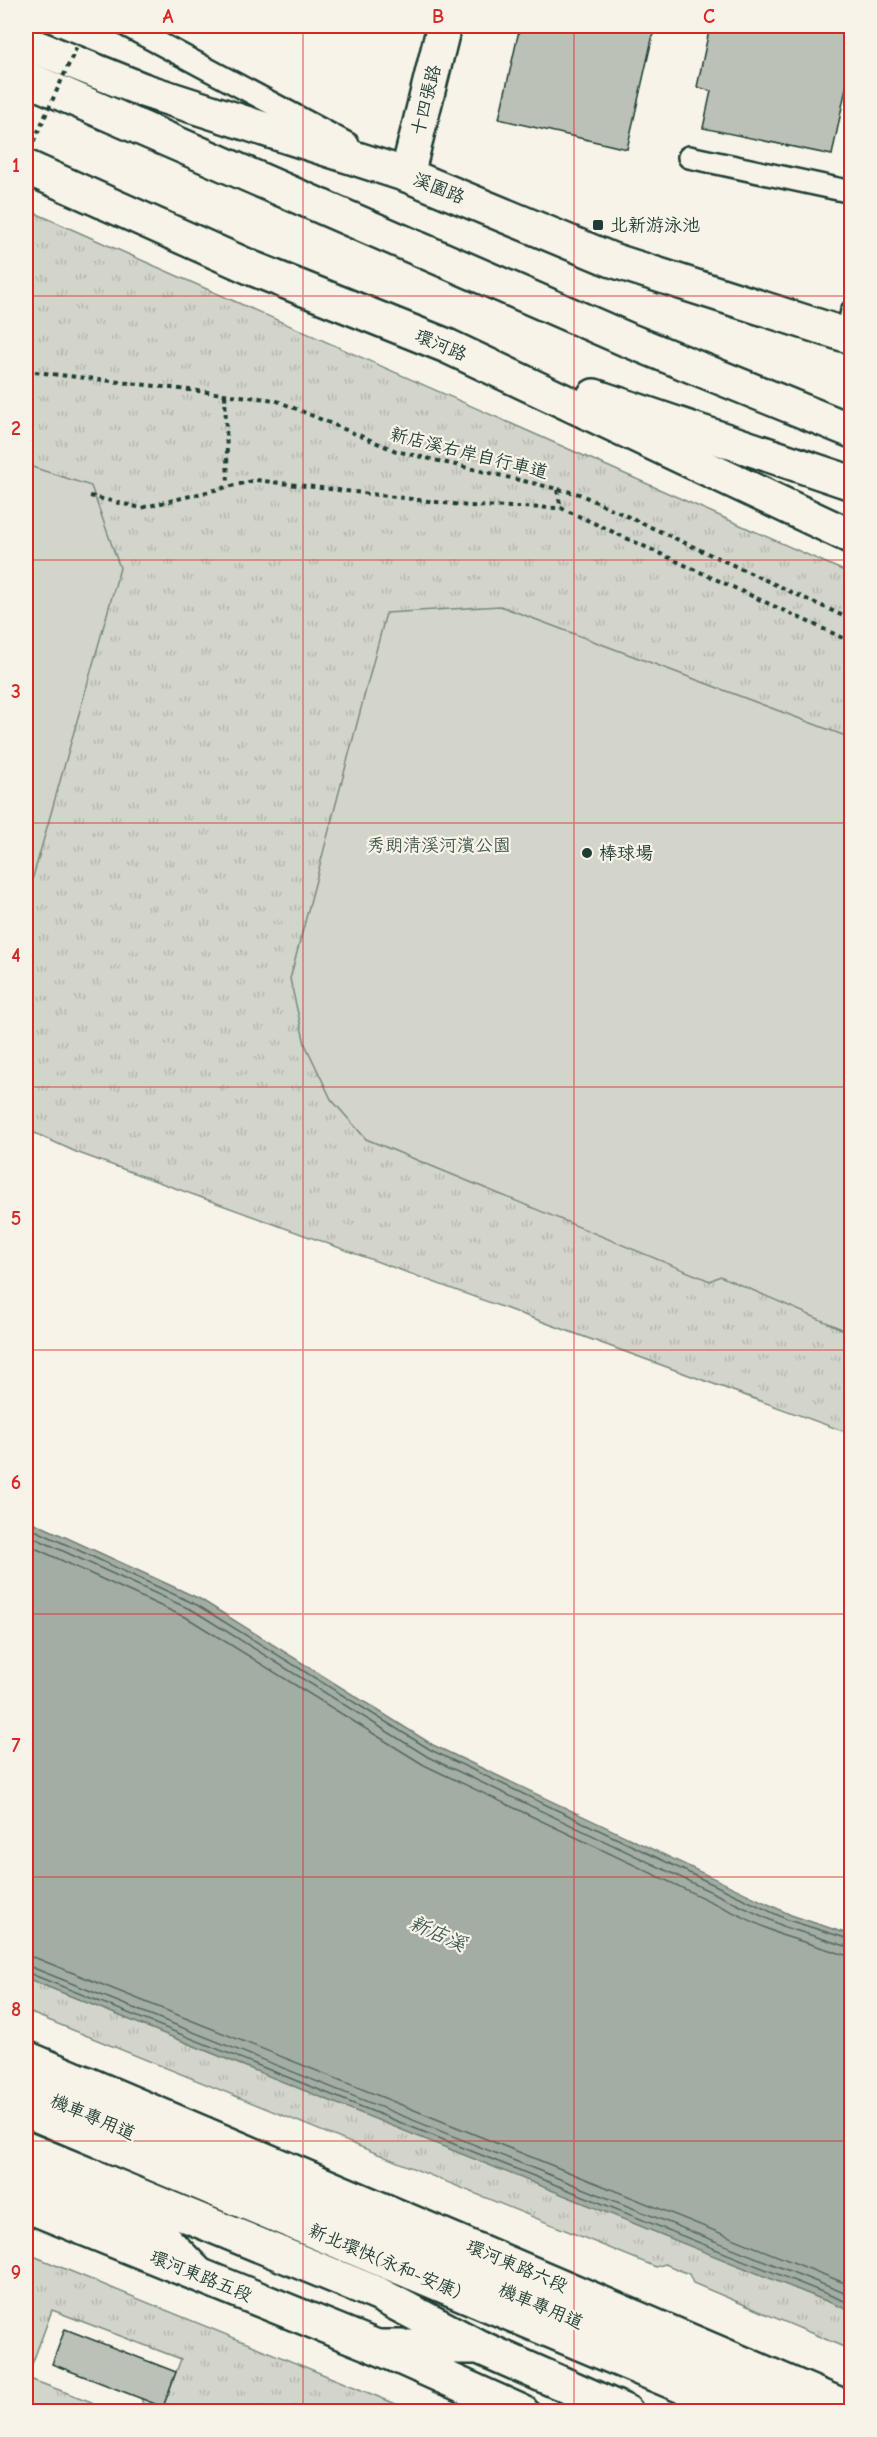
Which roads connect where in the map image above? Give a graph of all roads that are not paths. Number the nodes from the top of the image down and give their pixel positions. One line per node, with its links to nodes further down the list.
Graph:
1 (127, 26): 7 (lane)
2 (444, 26): 7 (main road, 十四張路)
3 (26, 43): 7 (main road, 溪園路)
4 (26, 78): 10 (main road)
5 (689, 157): 8 (lane)
6 (26, 167): 11 (main road, 環河路)
7 (407, 175): 9 (main road, 溪園路)
8 (852, 192)
9 (850, 328)
10 (627, 340): 12 (main road); 13 (main road)
11 (447, 346): 14 (main road); 15 (main road, 環河路)
12 (852, 431)
13 (852, 450)
14 (852, 483)
15 (852, 537)
16 (26, 2058): 25 (main road, 環河東路六段)
17 (26, 2088): 29 (main road, 機車專用道)
18 (26, 2110): 28 (main road, 新北環快(永和-安康))
19 (26, 2149): 24 (main road, 新北環快(永和-安康))
20 (26, 2174): 22 (main road)
21 (26, 2205): 22 (main road, 環河東路五段)
22 (198, 2274): 23 (main road, 環河東路五段)
23 (376, 2347): 24 (main road); 26 (main road)
24 (479, 2347): 27 (main road, 新北環快(永和-安康))
25 (852, 2410)
26 (522, 2412)
27 (626, 2412)
28 (744, 2412)
29 (790, 2412)

